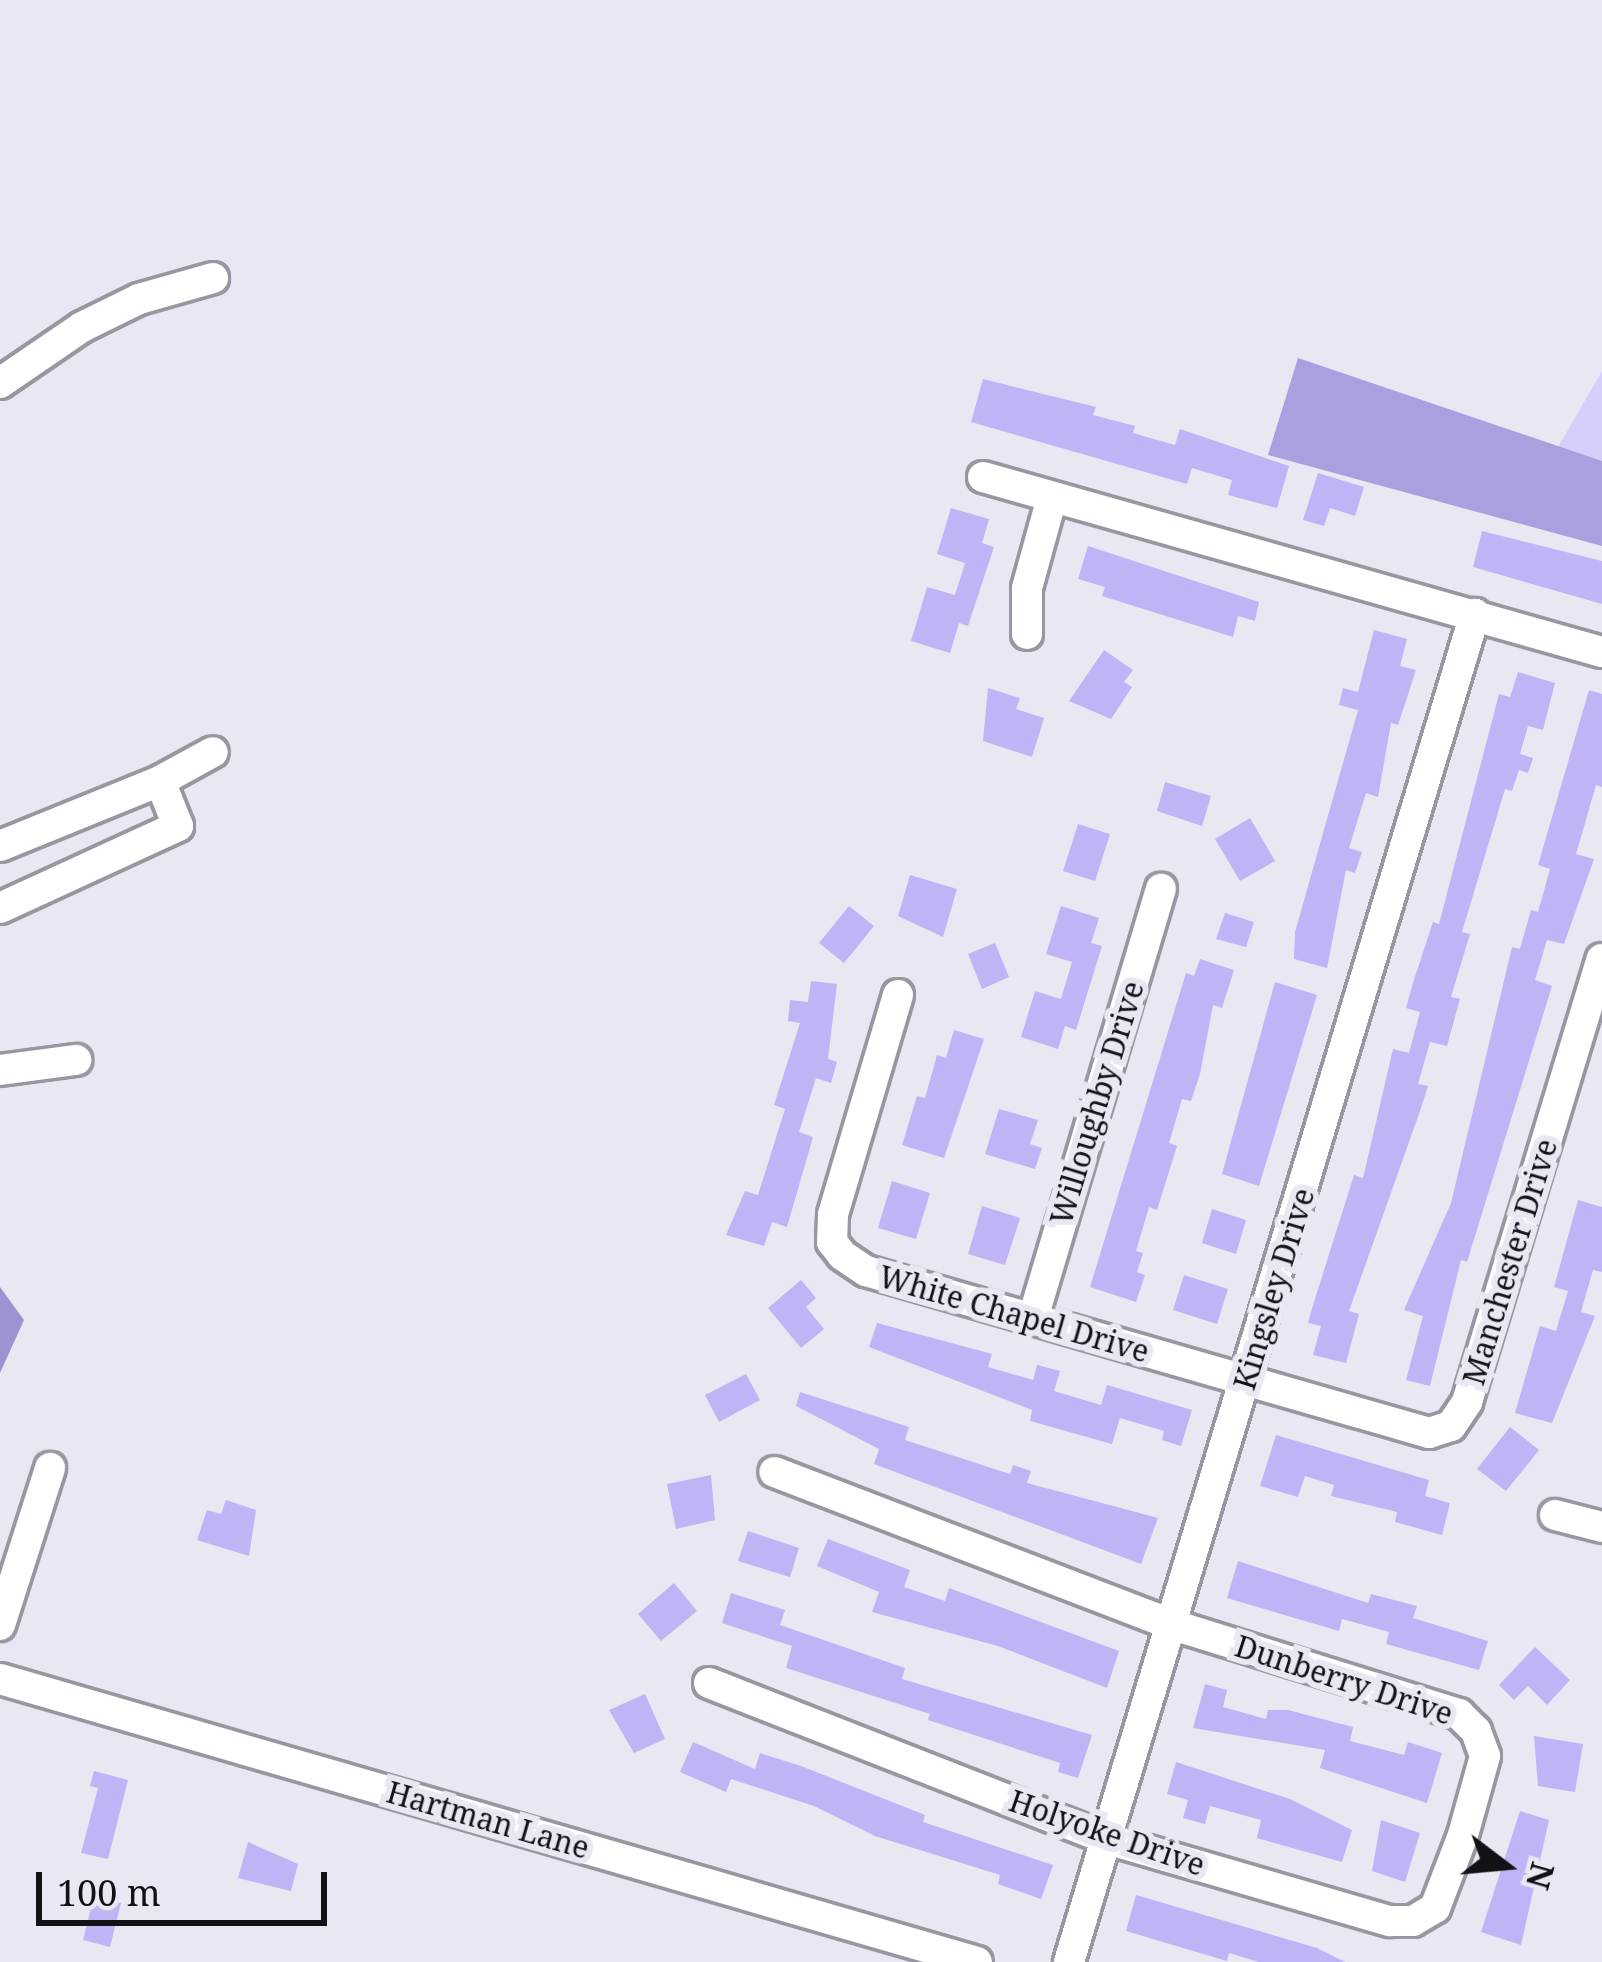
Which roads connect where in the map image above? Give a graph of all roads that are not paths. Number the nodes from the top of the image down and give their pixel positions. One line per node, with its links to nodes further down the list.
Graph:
1 (213, 278): 2 (street)
2 (0, 382)
3 (983, 477): 4 (street)
4 (1052, 497): 5 (street); 6 (street)
5 (1475, 614): 7 (street); 18 (street, Kingsley Drive)
6 (1027, 634)
7 (1602, 652)
8 (213, 752): 9 (street)
9 (160, 781): 10 (street); 12 (street)
10 (0, 846)
11 (1161, 889): 17 (street, Willoughby Drive)
12 (0, 908)
13 (1602, 959): 18 (street, Manchester Drive)
14 (898, 995): 17 (street, White Chapel Drive)
15 (76, 1060): 16 (street)
16 (0, 1070)
17 (1033, 1318): 18 (street, White Chapel Drive)
18 (1246, 1380): 24 (street, Kingsley Drive)
19 (50, 1468): 23 (street)
20 (775, 1472): 24 (street)
21 (1555, 1515): 22 (street)
22 (1602, 1527)
23 (0, 1625)
24 (1173, 1625): 27 (street, Dunberry Drive); 28 (street, Kingsley Drive)
25 (0, 1679): 29 (street, Hartman Lane)
26 (710, 1683): 28 (street, Holyoke Drive)
27 (1462, 1835): 28 (street, Holyoke Drive)
28 (1107, 1839): 30 (street, Kingsley Drive)
29 (977, 1962)
30 (1069, 1962)

